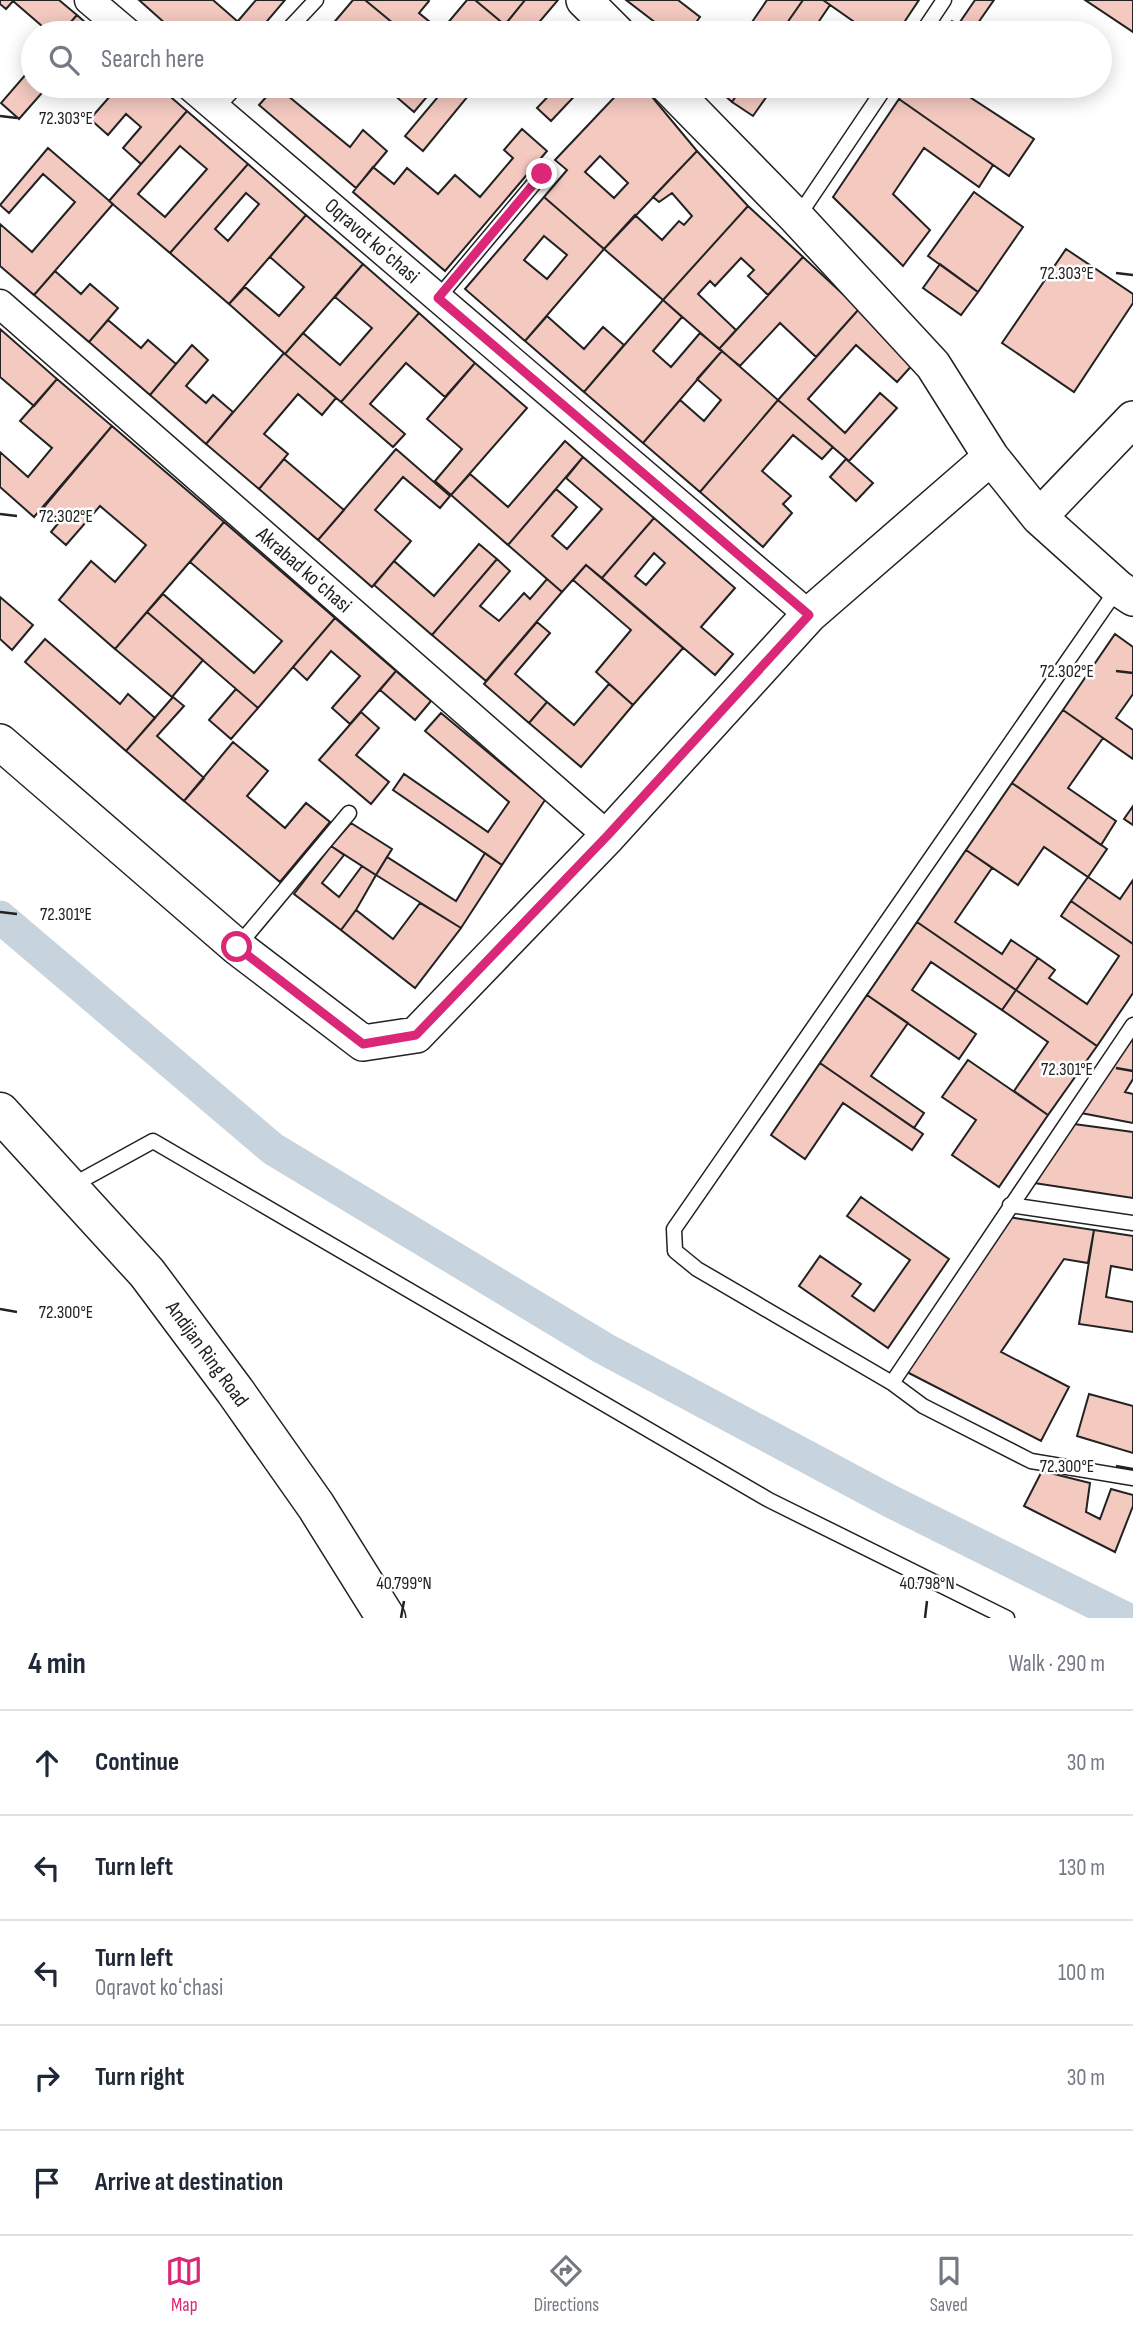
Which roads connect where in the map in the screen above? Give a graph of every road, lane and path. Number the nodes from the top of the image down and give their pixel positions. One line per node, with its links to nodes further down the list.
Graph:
1 (89, 0): 4 (street)
2 (316, 0): 5 (lane)
3 (944, 0): 6 (lane)
4 (114, 21)
5 (296, 21)
6 (930, 21)
7 (204, 98): 11 (street, Oqravot koʻchasi)
8 (226, 98): 11 (lane)
9 (680, 98): 13 (street)
10 (878, 98): 13 (lane)
11 (216, 108): 14 (street, Oqravot koʻchasi)
12 (542, 174): 14 (lane)
13 (797, 218): 17 (street)
14 (438, 298): 20 (street, Oqravot koʻchasi)
15 (0, 304): 23 (street, Akrabad koʻchasi)
16 (1133, 419): 18 (street)
17 (991, 457): 18 (street); 20 (street)
18 (1040, 517): 19 (street)
19 (1125, 593): 30 (lane)
20 (809, 615): 23 (street)
21 (0, 742): 24 (street)
22 (349, 813): 24 (lane)
23 (608, 835): 24 (street)
24 (237, 947)
25 (1133, 1025): 28 (lane)
26 (0, 1111): 27 (highway, Andijan Ring Road)
27 (70, 1187): 32 (highway, Andijan Ring Road); 33 (lane)
28 (1010, 1205): 29 (lane); 30 (lane)
29 (1133, 1223)
30 (892, 1383): 31 (lane)
31 (1133, 1478)
32 (386, 1618)
33 (1007, 1618)

